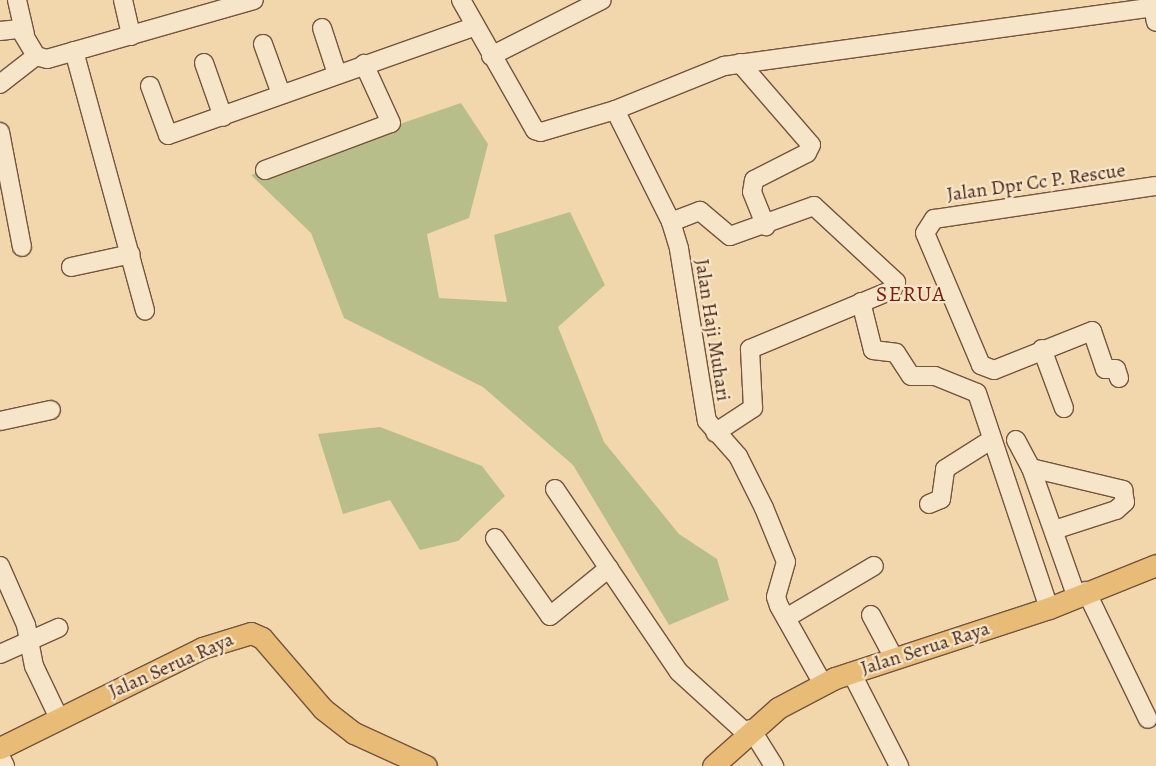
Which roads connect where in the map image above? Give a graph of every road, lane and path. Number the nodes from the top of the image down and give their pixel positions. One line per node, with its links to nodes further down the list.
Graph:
1 (18, 0): 11 (street)
2 (123, 0): 12 (street)
3 (254, 0): 6 (street)
4 (461, 0): 8 (street)
5 (602, 0): 16 (street)
6 (229, 4): 12 (street)
7 (1154, 9): 18 (street)
8 (474, 26): 16 (street); 19 (street)
9 (322, 28): 20 (street)
10 (0, 31): 11 (street)
11 (25, 34): 15 (street)
12 (131, 36): 14 (street)
13 (263, 44): 23 (street)
14 (74, 52): 15 (street); 32 (street)
15 (36, 56): 21 (street)
16 (491, 56): 24 (street)
17 (204, 63): 25 (street)
18 (740, 63): 24 (street); 30 (street)
19 (364, 64): 20 (street); 27 (street)
20 (337, 74): 23 (street)
21 (0, 84)
22 (150, 86): 25 (street)
23 (281, 94): 25 (street)
24 (615, 110): 29 (street, Jalan Haji Muhari)
25 (223, 117)
26 (0, 132): 31 (street)
27 (265, 170)
28 (1156, 186): 37 (street, Jalan Dpr Cc P. Rescue)
29 (671, 222): 30 (street); 43 (street, Jalan Haji Muhari)
30 (766, 226): 34 (street)
31 (22, 247)
32 (131, 254): 33 (street); 35 (street)
33 (71, 267)
34 (861, 302): 39 (street); 43 (street)
35 (145, 310)
36 (1042, 349): 37 (street); 38 (street); 40 (street)
37 (987, 369): 39 (street)
38 (1119, 378)
39 (973, 390): 44 (street)
40 (1064, 408)
41 (52, 410): 42 (street)
42 (0, 421)
43 (715, 433): 58 (street, Jalan Haji Muhari)
44 (991, 440): 48 (street); 56 (street)
45 (1016, 440): 46 (street)
46 (1031, 468): 49 (street); 49 (street)
47 (555, 489): 53 (street)
48 (929, 504)
49 (1054, 530): 55 (street)
50 (495, 538): 53 (street)
51 (1156, 565): 55 (main road, Jalan Serua Raya)
52 (874, 566): 58 (street)
53 (609, 568): 67 (street)
54 (2, 578): 60 (street)
55 (1081, 593): 56 (main road, Jalan Serua Raya); 66 (street)
56 (1049, 608): 62 (main road, Jalan Serua Raya)
57 (871, 615): 62 (street)
58 (786, 618): 64 (street, Jalan Haji Muhari)
59 (58, 628): 60 (street)
60 (28, 642): 61 (street); 65 (street)
61 (0, 654)
62 (894, 658): 63 (main road, Jalan Serua Raya)
63 (851, 672): 64 (main road, Jalan Serua Raya); 74 (street)
64 (823, 684): 67 (main road, Jalan Serua Raya)
65 (58, 716): 68 (main road, Jalan Serua Raya); 72 (main road, Jalan Serua Raya)
66 (1148, 719)
67 (749, 731): 70 (main road, Jalan Serua Raya); 73 (street)
68 (0, 748)
69 (0, 756): 71 (street)
70 (716, 765)
71 (5, 766)
72 (426, 766)
73 (774, 766)
74 (899, 766)

